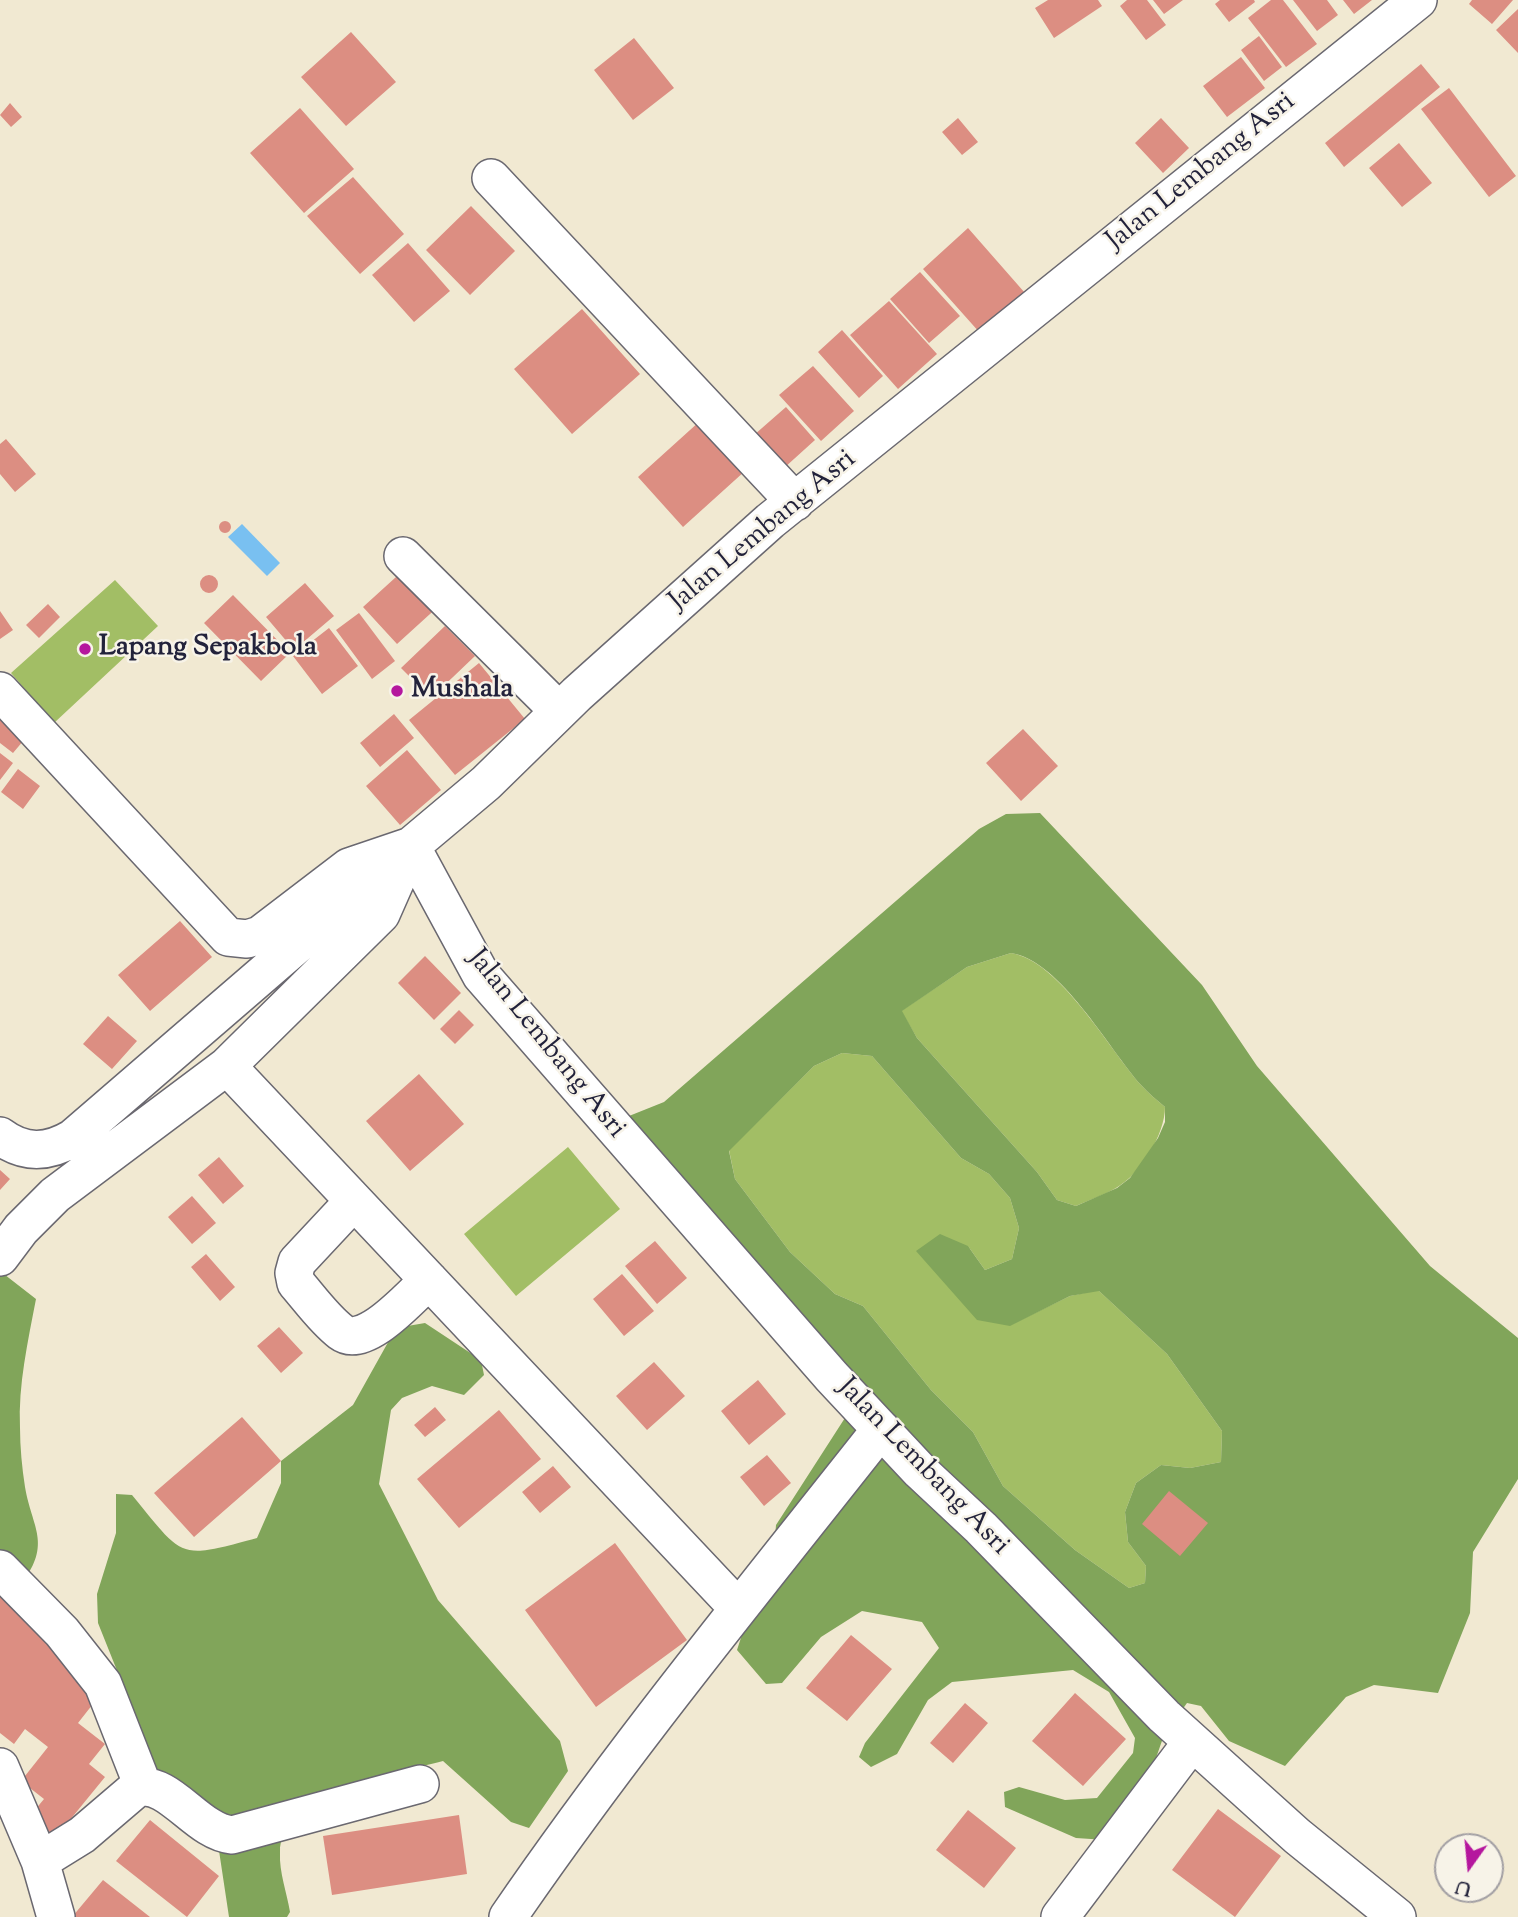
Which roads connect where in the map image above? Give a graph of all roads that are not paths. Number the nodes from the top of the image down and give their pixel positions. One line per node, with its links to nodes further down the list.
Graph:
1 (1399, 6): 3 (street, Jalan Lembang Asri)
2 (491, 178): 3 (street)
3 (794, 502): 6 (street, Jalan Lembang Asri)
4 (403, 556): 6 (street)
5 (0, 691): 7 (street)
6 (559, 711): 7 (street, Jalan Lembang Asri)
7 (411, 846): 8 (street); 9 (street); 13 (street, Jalan Lembang Asri)
8 (227, 1066): 10 (street); 11 (street)
9 (0, 1136)
10 (354, 1201): 12 (street); 12 (street)
11 (0, 1257)
12 (429, 1280): 15 (street)
13 (881, 1429): 15 (street); 16 (street, Jalan Lembang Asri)
14 (0, 1569): 19 (street)
15 (737, 1607): 22 (street)
16 (1192, 1742): 23 (street); 24 (street, Jalan Lembang Asri)
17 (0, 1767): 20 (street)
18 (420, 1784): 19 (street)
19 (143, 1786): 20 (street)
20 (40, 1861): 21 (street)
21 (56, 1917)
22 (508, 1917)
23 (1060, 1917)
24 (1397, 1917)

